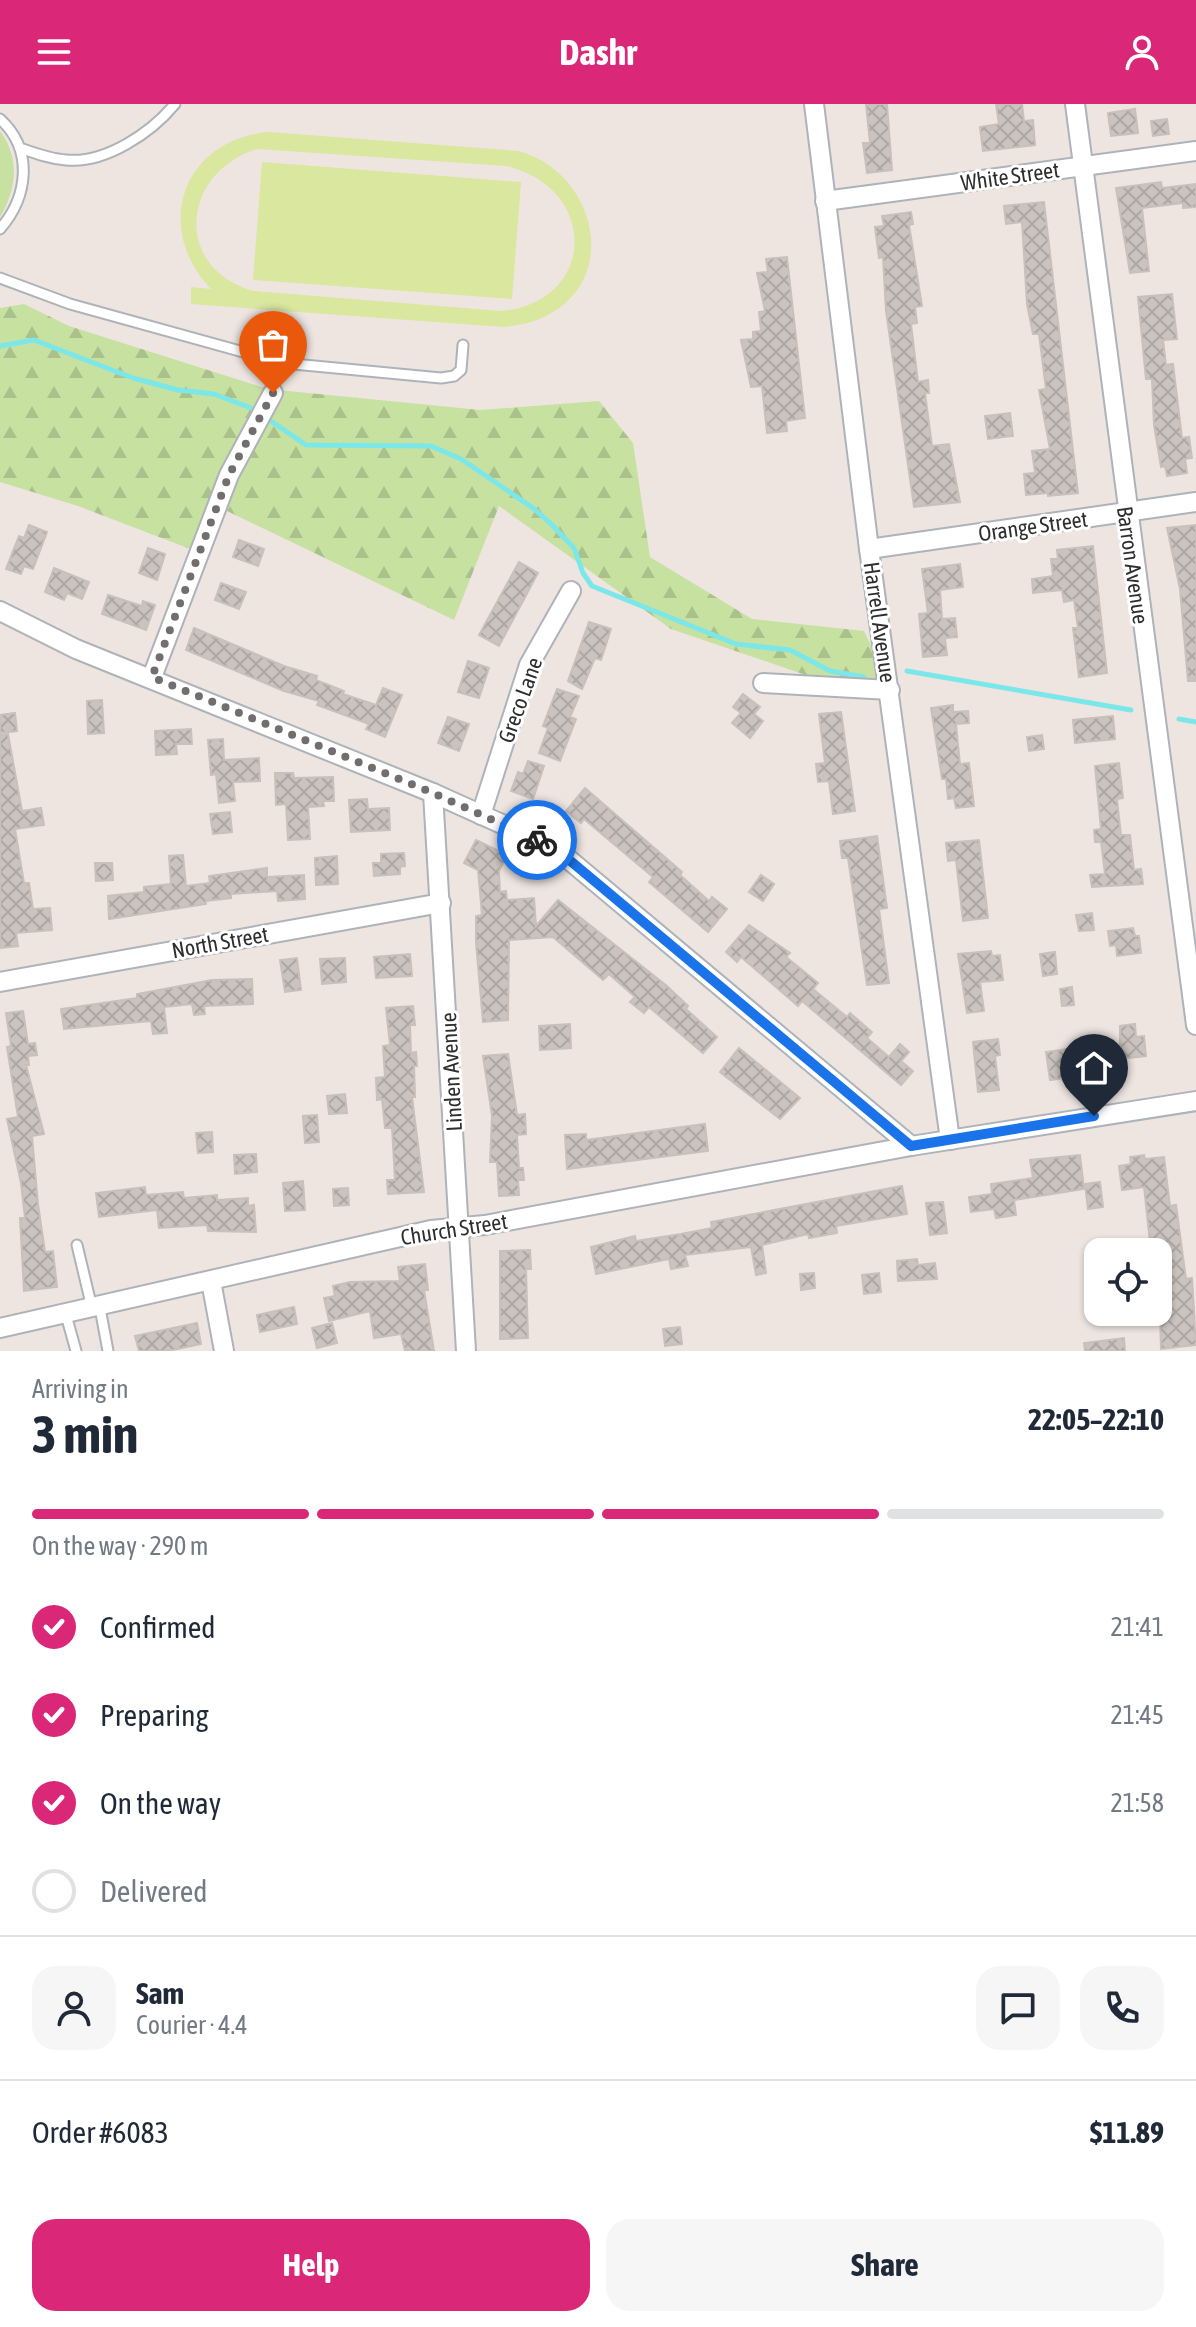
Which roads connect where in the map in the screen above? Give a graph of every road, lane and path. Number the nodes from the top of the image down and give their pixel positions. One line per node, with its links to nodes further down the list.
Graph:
1 (175, 104): 5 (lane)
2 (814, 104): 8 (street, Harrell Avenue)
3 (1075, 104): 7 (street, Barron Avenue)
4 (0, 119): 5 (lane)
5 (23, 149): 9 (lane)
6 (1196, 151): 7 (street, White Street)
7 (1081, 166): 8 (street, White Street); 14 (street, Barron Avenue)
8 (825, 201): 15 (street, Harrell Avenue)
9 (0, 229)
10 (0, 278): 11 (lane)
11 (463, 345)
12 (273, 393): 18 (street)
13 (1196, 502): 14 (street, Orange Street)
14 (1126, 513): 15 (street, Orange Street); 25 (street, Barron Avenue)
15 (869, 549): 20 (street, Harrell Avenue)
16 (571, 591): 22 (street, Greco Lane)
17 (0, 611): 18 (street)
18 (152, 677): 21 (street)
19 (763, 683): 20 (street)
20 (890, 690): 27 (street, Harrell Avenue)
21 (433, 793): 22 (street); 23 (street, Linden Avenue)
22 (481, 815): 28 (street)
23 (441, 903): 24 (street, North Street); 29 (street, Linden Avenue)
24 (0, 982)
25 (1196, 1025)
26 (1196, 1101): 27 (street, Church Street)
27 (950, 1140): 28 (street, Church Street)
28 (911, 1146): 29 (street, Church Street)
29 (460, 1227): 31 (street, Church Street); 38 (street, Linden Avenue)
30 (77, 1245): 32 (lane)
31 (211, 1281): 32 (street, Church Street); 37 (street)
32 (96, 1308): 33 (street, Church Street); 36 (lane)
33 (66, 1315): 34 (street, Church Street); 35 (lane)
34 (0, 1328)
35 (76, 1351)
36 (108, 1351)
37 (224, 1351)
38 (466, 1351)

